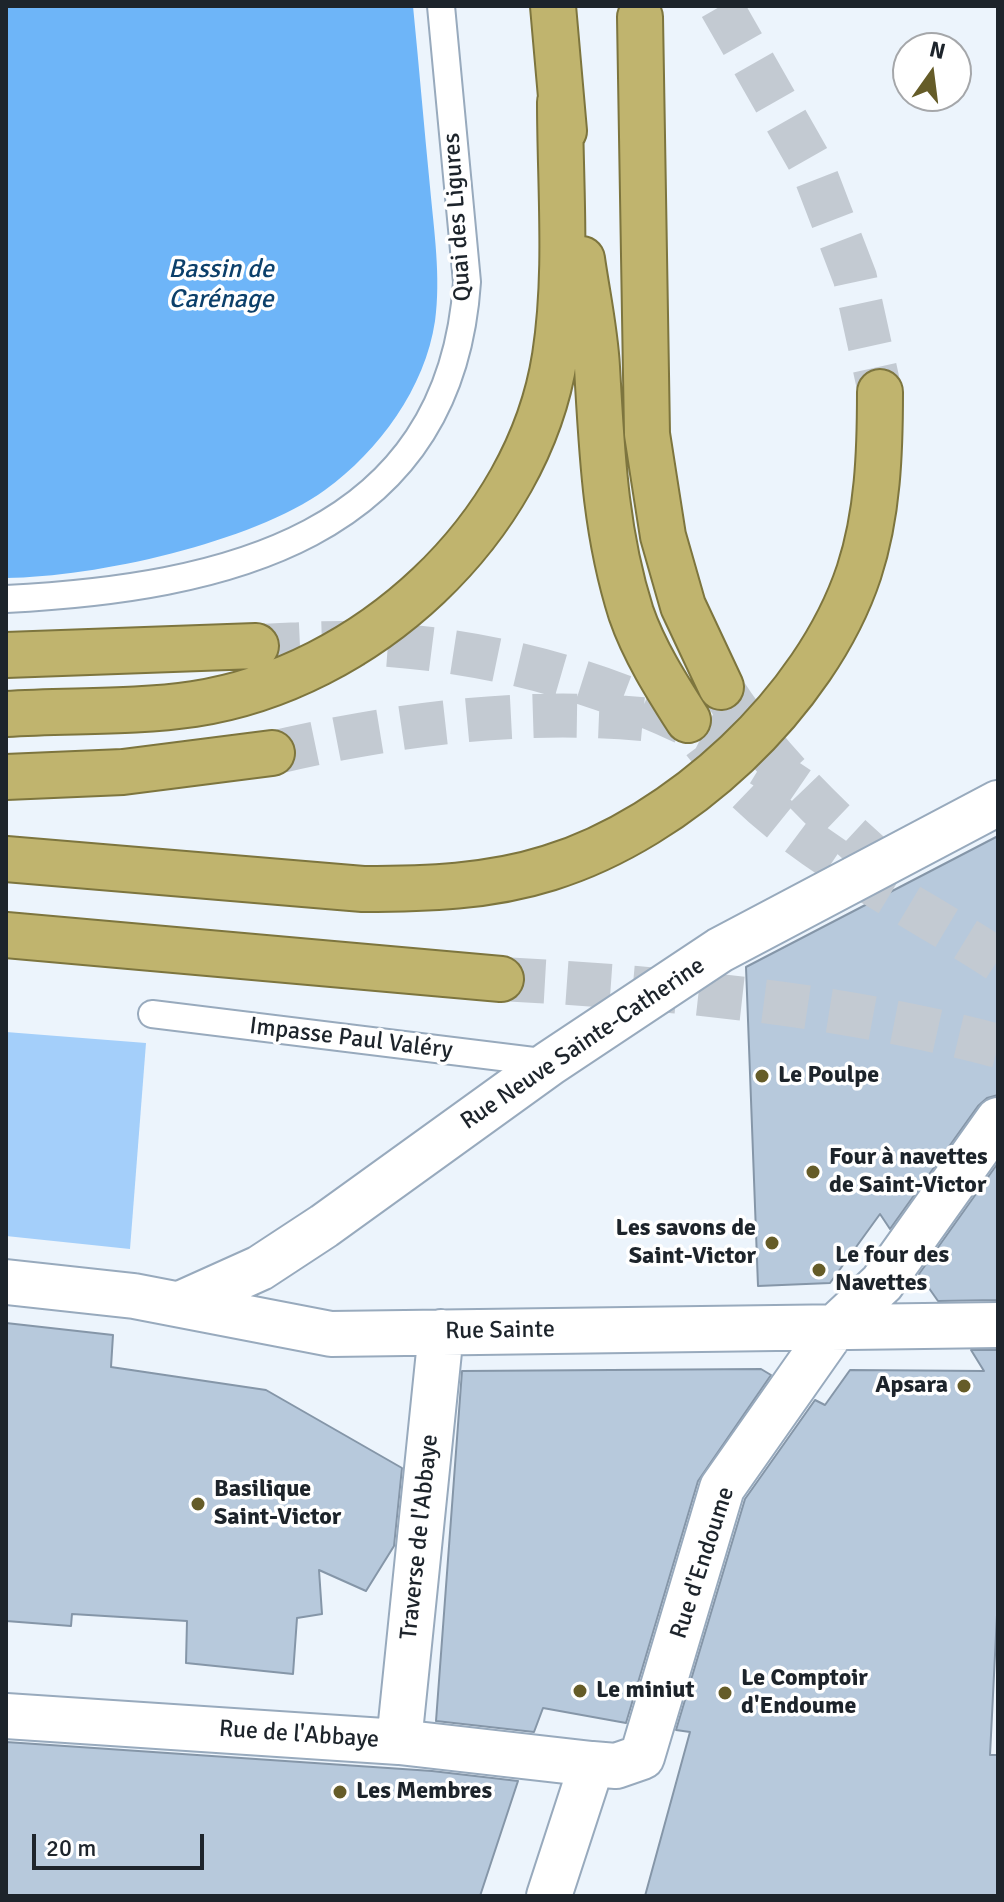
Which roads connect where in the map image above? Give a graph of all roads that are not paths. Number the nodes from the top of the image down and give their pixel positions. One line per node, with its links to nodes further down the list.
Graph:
1 (441, 6): 6 (lane, Quai des Ligures)
2 (553, 6): 4 (highway)
3 (640, 17): 9 (highway)
4 (560, 102): 10 (highway); 11 (highway)
5 (880, 392): 15 (highway)
6 (6, 599)
7 (256, 646): 8 (highway)
8 (6, 655)
9 (721, 687)
10 (6, 714)
11 (688, 720)
12 (272, 753): 13 (highway)
13 (6, 777)
14 (998, 803): 19 (street, Rue Neuve Sainte-Catherine)
15 (6, 859)
16 (6, 935): 17 (highway)
17 (501, 979)
18 (152, 1014): 19 (lane, Impasse Paul Valéry)
19 (550, 1063): 22 (street, Rue Neuve Sainte-Catherine)
20 (998, 1120): 24 (street, Rue d'Endoume)
21 (6, 1282): 22 (street, Rue Sainte)
22 (180, 1304): 25 (street, Rue Sainte)
23 (998, 1325): 24 (street, Rue Sainte)
24 (835, 1327): 25 (street, Rue Sainte); 28 (street, Rue d'Endoume)
25 (441, 1332): 27 (street, Traverse de l'Abbaye)
26 (6, 1716): 27 (street, Rue de l'Abbaye)
27 (399, 1742): 28 (street, Rue de l'Abbaye)
28 (592, 1764): 29 (street)
29 (549, 1896)

